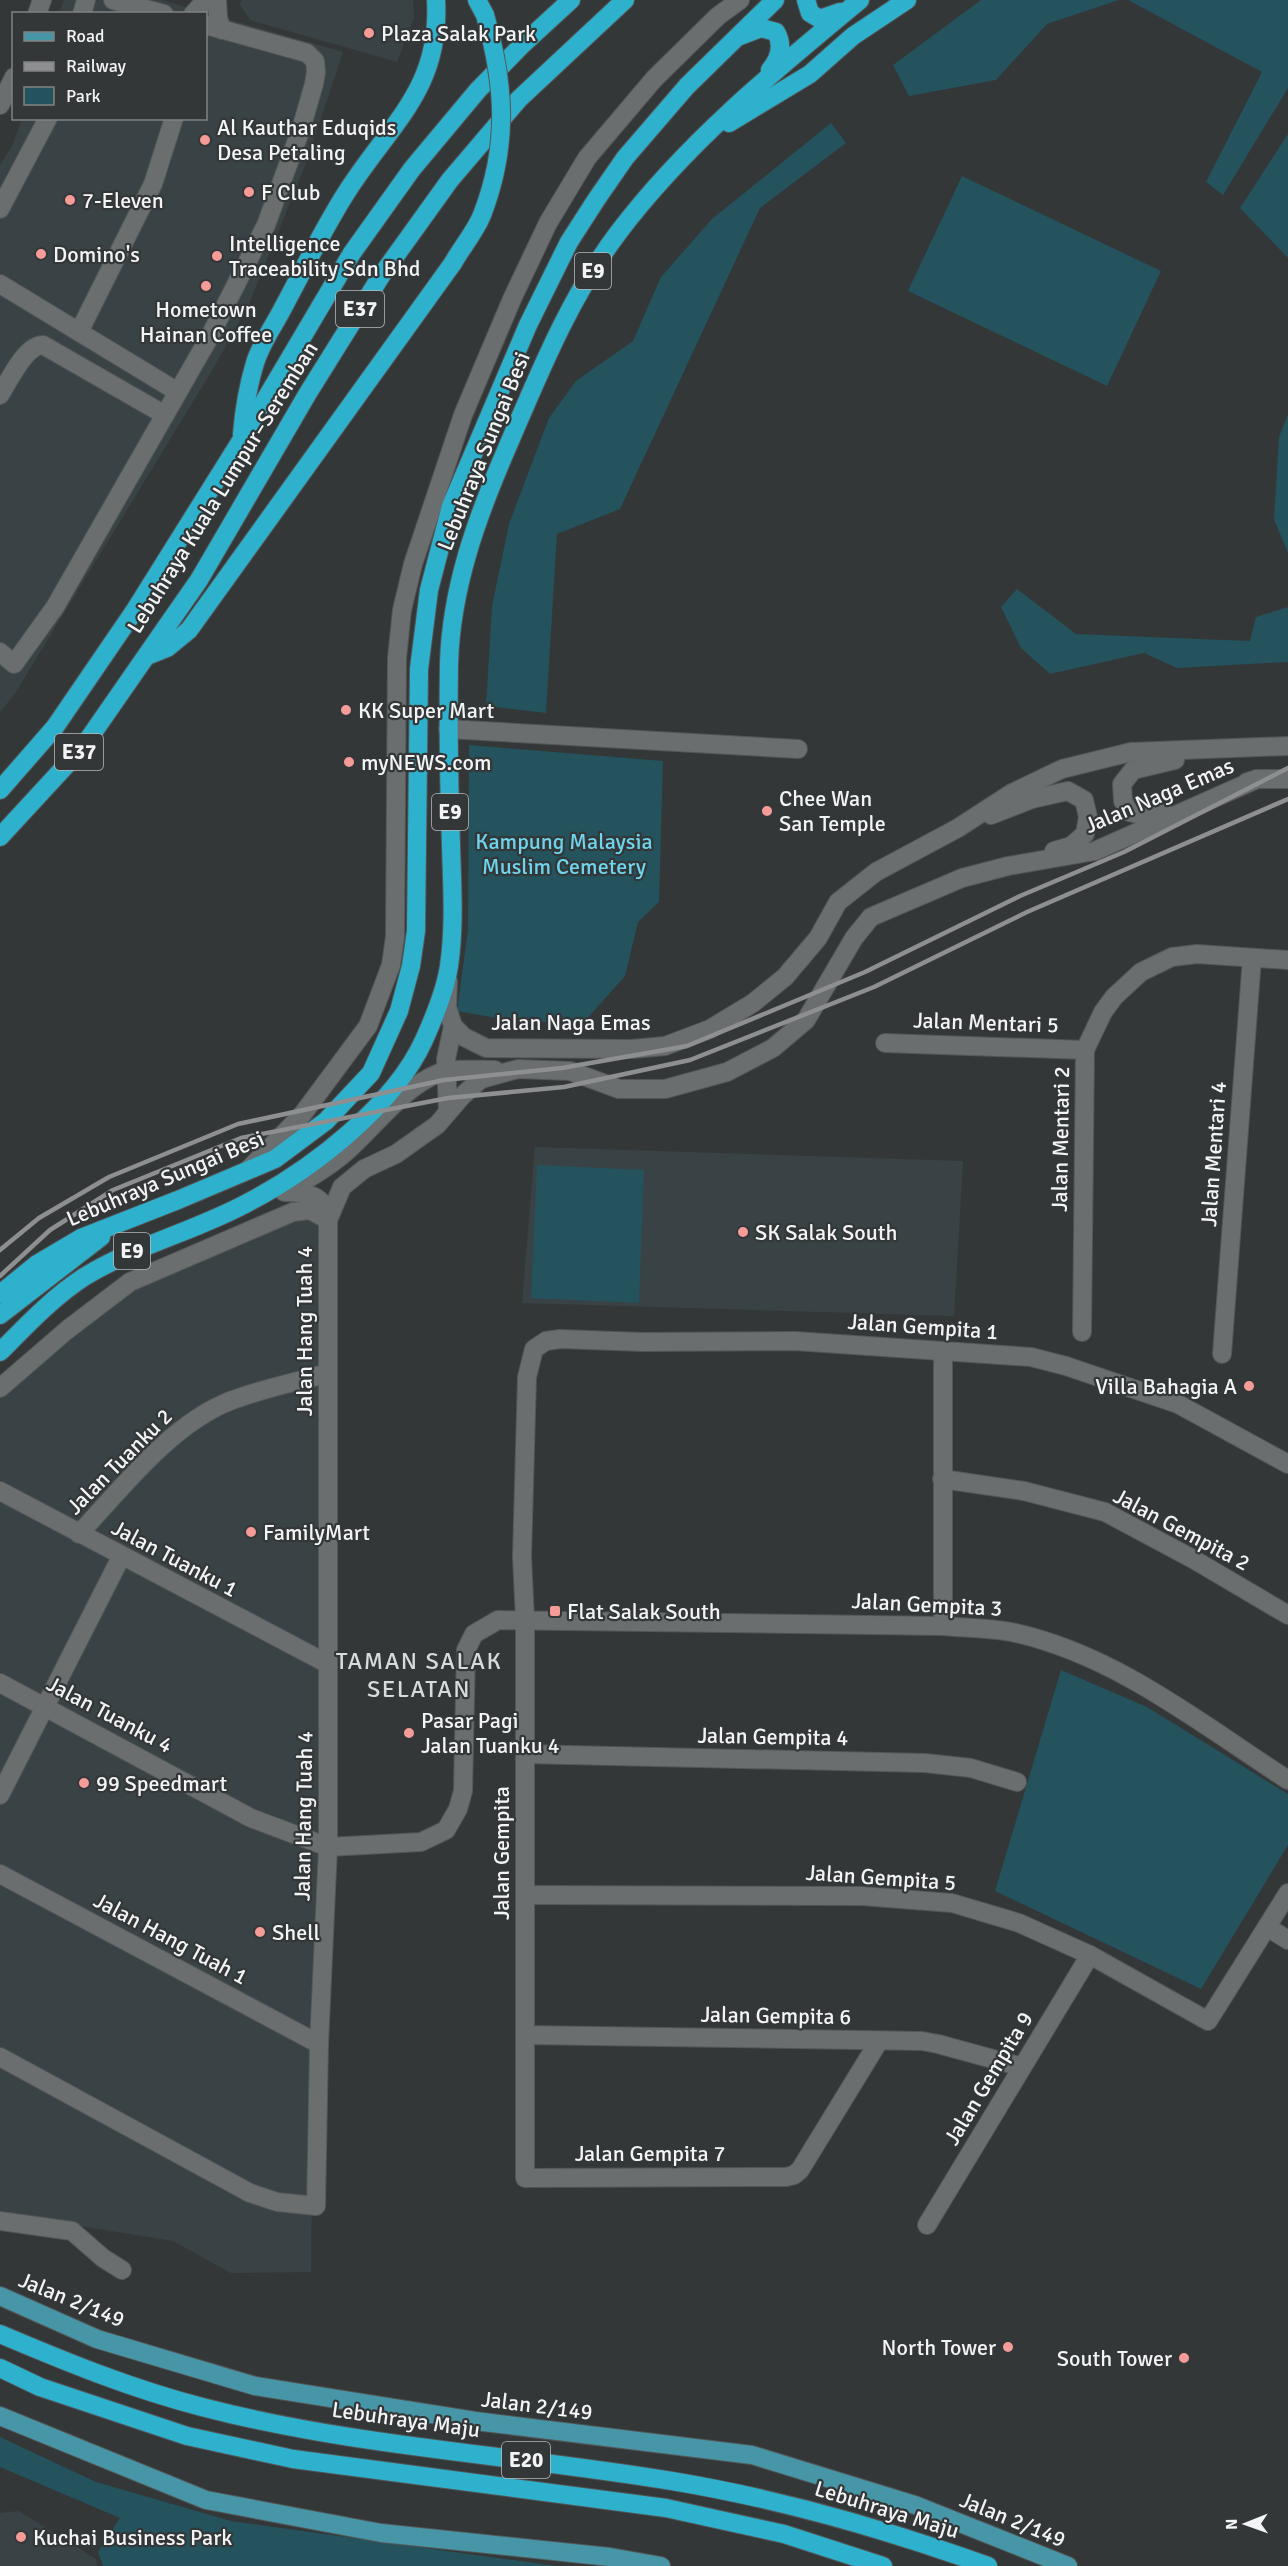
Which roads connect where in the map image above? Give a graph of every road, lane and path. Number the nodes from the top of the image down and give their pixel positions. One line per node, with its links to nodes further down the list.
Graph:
1 (113, 0): 13 (street)
2 (206, 0): 14 (street)
3 (217, 0): 15 (street)
4 (436, 0): 29 (highway)
5 (571, 0): 29 (highway, Lebuhraya Kuala Lumpur–Seremban / E37)
6 (625, 0): 31 (highway, Lebuhraya Kuala Lumpur–Seremban / E37)
7 (740, 0): 51 (street)
8 (775, 0): 16 (highway, Lebuhraya Sungai Besi / E9)
9 (806, 0): 10 (highway)
10 (860, 0): 18 (highway, Lebuhraya Sungai Besi / E9)
11 (907, 0): 22 (highway)
12 (481, 7): 31 (highway, bridge)
13 (157, 12)
14 (195, 12)
15 (214, 28): 26 (street)
16 (731, 41): 18 (highway); 51 (highway, Lebuhraya Sungai Besi / E9)
17 (12, 81): 19 (street)
18 (755, 88): 22 (highway, Lebuhraya Sungai Besi / E9)
19 (0, 105)
20 (47, 120): 23 (street)
21 (173, 120): 25 (street)
22 (708, 134): 32 (highway, Lebuhraya Sungai Besi / E9)
23 (0, 209)
24 (0, 284): 25 (street)
25 (79, 332): 26 (street)
26 (178, 392): 28 (street)
27 (0, 395): 28 (street)
28 (165, 415): 30 (street)
29 (242, 439): 38 (highway, Lebuhraya Kuala Lumpur–Seremban / E37)
30 (0, 652)
31 (146, 657): 40 (highway, Lebuhraya Kuala Lumpur–Seremban / E37)
32 (448, 729): 35 (street); 44 (highway, Lebuhraya Sungai Besi / E9)
33 (1288, 747): 34 (street, Jalan Naga Emas)
34 (1239, 748): 36 (street, Jalan Naga Emas); 39 (street, Jalan Naga Emas)
35 (798, 749)
36 (1257, 778): 37 (street, Jalan Naga Emas); 41 (street, Jalan Naga Emas)
37 (1288, 779)
38 (0, 790)
39 (958, 828): 41 (street, Jalan Naga Emas); 45 (street, Jalan Naga Emas)
40 (0, 837)
41 (1008, 866): 48 (street, Jalan Naga Emas)
42 (1252, 958): 43 (street, Jalan Mentari 2); 47 (street, Jalan Mentari 2); 62 (street, Jalan Mentari 4)
43 (1288, 960)
44 (449, 970): 45 (street); 53 (highway, Lebuhraya Sungai Besi / E9)
45 (458, 1032): 49 (street)
46 (885, 1042): 47 (street, Jalan Mentari 5)
47 (1085, 1050): 58 (street, Jalan Mentari 2)
48 (518, 1069): 49 (street); 50 (street, Jalan Naga Emas)
49 (446, 1071): 50 (street); 52 (street)
50 (448, 1112): 54 (street, Jalan Naga Emas)
51 (247, 1172): 55 (highway, Lebuhraya Sungai Besi / E9)
52 (284, 1192): 53 (street); 54 (street)
53 (249, 1203): 60 (highway, Lebuhraya Sungai Besi / E9)
54 (328, 1220): 63 (street, Jalan Hang Tuah 4); 64 (street)
55 (122, 1221): 56 (highway, Lebuhraya Sungai Besi / E9); 57 (highway)
56 (0, 1293)
57 (0, 1315)
58 (1082, 1332)
59 (534, 1349): 61 (street, Jalan Gempita 1); 71 (street, Jalan Gempita)
60 (0, 1352)
61 (943, 1352): 65 (street, Jalan Gempita 1); 66 (street)
62 (1222, 1354)
63 (328, 1373): 68 (street, Jalan Tuanku 2); 73 (street, Jalan Hang Tuah 4)
64 (0, 1388)
65 (1288, 1464)
66 (942, 1479): 70 (street, Jalan Gempita 2); 72 (street)
67 (0, 1491): 68 (street, Jalan Tuanku 1)
68 (78, 1534): 69 (street, Jalan Tuanku 1)
69 (121, 1557): 73 (street, Jalan Tuanku 1); 75 (street)
70 (1288, 1616)
71 (525, 1619): 72 (street, Jalan Gempita 3); 76 (street, Jalan Gempita); 80 (street, Jalan Gempita 3)
72 (943, 1626): 77 (street, Jalan Gempita 3)
73 (328, 1665): 80 (street, Jalan Hang Tuah 4)
74 (0, 1683): 75 (street, Jalan Tuanku 4)
75 (46, 1706): 79 (street); 80 (street, Jalan Tuanku 4)
76 (525, 1754): 78 (street, Jalan Gempita 4); 83 (street, Jalan Gempita)
77 (1288, 1780)
78 (1017, 1782)
79 (0, 1795)
80 (328, 1847): 89 (street, Jalan Hang Tuah 4)
81 (0, 1874): 89 (street, Jalan Hang Tuah 1)
82 (1288, 1893): 84 (street)
83 (525, 1895): 86 (street, Jalan Gempita 5); 87 (street, Jalan Gempita)
84 (1267, 1927): 85 (street); 86 (street, Jalan Gempita 5)
85 (1288, 1940)
86 (1090, 1955): 91 (street, Jalan Gempita 9)
87 (525, 2035): 88 (street, Jalan Gempita 6); 92 (street, Jalan Gempita)
88 (879, 2041): 91 (street, Jalan Gempita 6); 92 (street, Jalan Gempita 7)
89 (319, 2044): 90 (street, Jalan Hang Tuah 4)
90 (0, 2057)
91 (1022, 2067): 94 (street, Jalan Gempita 9)
92 (525, 2178)
93 (0, 2221): 95 (street)
94 (927, 2225)
95 (122, 2270)
96 (0, 2296): 103 (main road, Jalan 2/149)
97 (0, 2334): 102 (highway, Lebuhraya Maju / E20)
98 (0, 2368): 101 (highway, E20)
99 (0, 2416): 100 (main road)
100 (661, 2566)
101 (884, 2566)
102 (988, 2566)
103 (1068, 2566)

